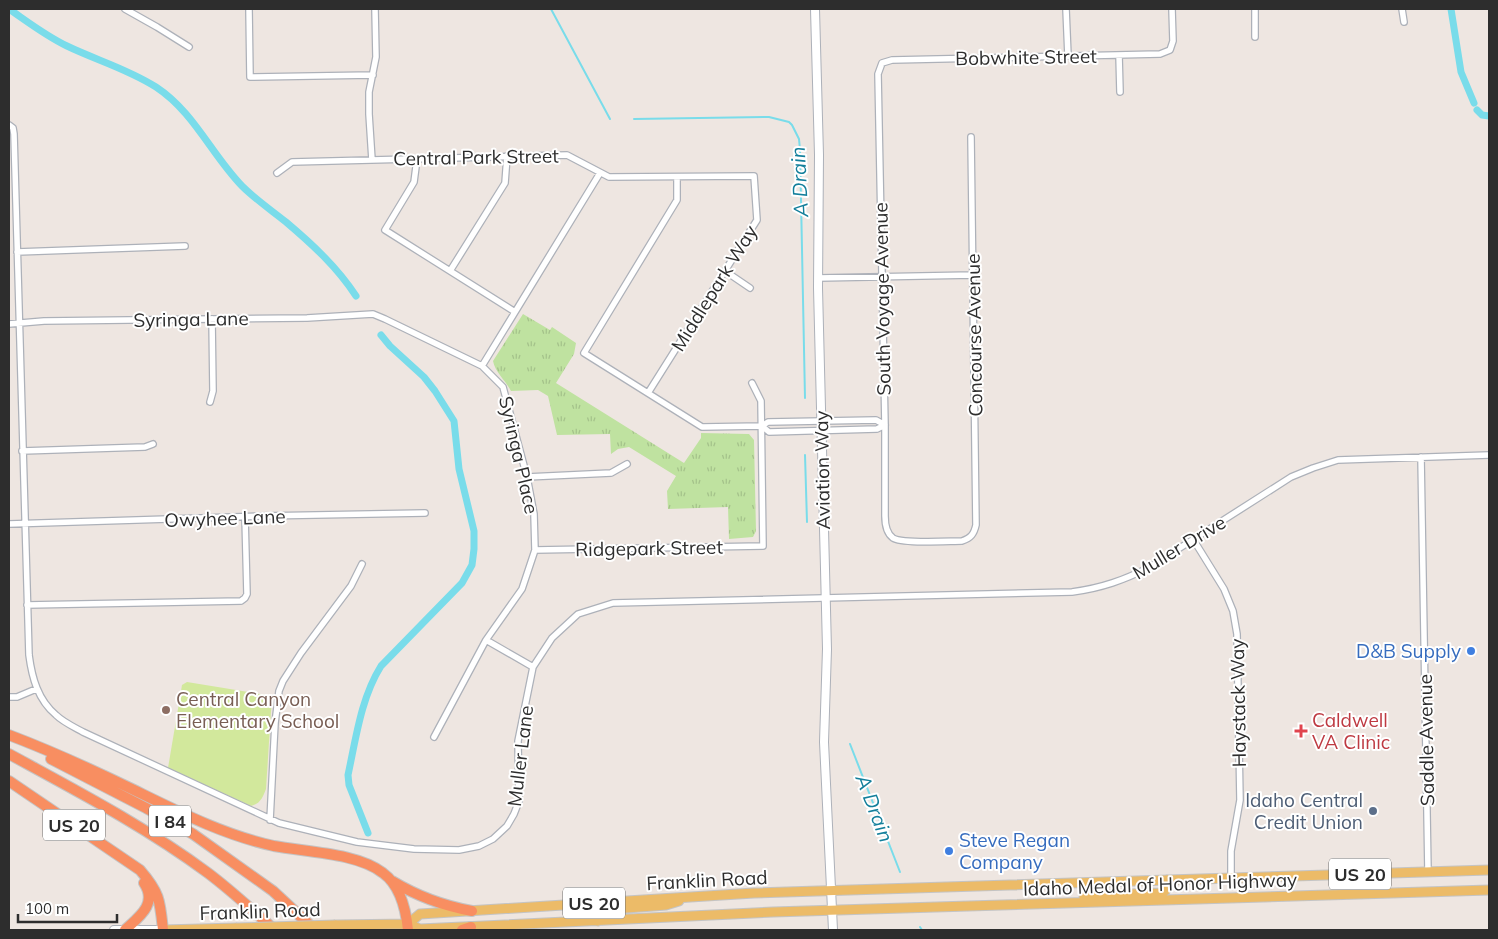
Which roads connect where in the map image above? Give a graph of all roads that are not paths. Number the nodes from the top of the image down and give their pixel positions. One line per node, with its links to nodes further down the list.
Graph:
1 (125, 9): 11 (street)
2 (249, 9): 15 (street)
3 (375, 9): 15 (street)
4 (815, 9): 32 (street, Aviation Way)
5 (1066, 9): 13 (street)
6 (1172, 9): 12 (street, Bobwhite Street)
7 (1255, 9): 10 (street)
8 (1402, 9): 9 (street)
9 (1404, 22)
10 (1256, 37)
11 (189, 47)
12 (1119, 55): 13 (street, Bobwhite Street); 16 (street)
13 (1068, 56): 14 (street, Bobwhite Street)
14 (882, 63): 31 (street, South Voyage Avenue)
15 (373, 75): 21 (street)
16 (1120, 92)
17 (11, 126): 27 (street)
18 (972, 137): 30 (street, Concourse Avenue)
19 (507, 156): 20 (street, Central Park Street); 23 (street, Central Park Street); 28 (street)
20 (417, 159): 21 (street, Central Park Street); 28 (street)
21 (372, 160): 22 (street, Central Park Street)
22 (277, 173)
23 (600, 173): 25 (street, Central Park Street); 34 (street)
24 (754, 176): 25 (street, Central Park Street); 29 (street, Middlepark Way)
25 (676, 177): 41 (street)
26 (185, 246): 27 (street)
27 (17, 252): 37 (street)
28 (450, 271): 34 (street)
29 (725, 271): 33 (street); 41 (street, Middlepark Way)
30 (974, 275): 31 (street); 57 (street, Concourse Avenue)
31 (881, 277): 32 (street); 44 (street, South Voyage Avenue)
32 (818, 278): 43 (street, Aviation Way)
33 (750, 288)
34 (515, 312): 39 (street)
35 (373, 314): 36 (street, Syringa Lane); 39 (street, Syringa Place)
36 (212, 319): 37 (street, Syringa Lane); 42 (street)
37 (18, 323): 38 (street, Syringa Lane); 48 (street)
38 (9, 324)
39 (482, 366): 52 (street, Syringa Place)
40 (752, 383): 45 (street)
41 (648, 393): 45 (street)
42 (210, 402)
43 (821, 421): 44 (street); 45 (street); 46 (street, Aviation Way)
44 (885, 425): 46 (street); 57 (street, South Voyage Avenue)
45 (762, 426): 46 (street); 59 (street, Ridgepark Street)
46 (821, 430): 61 (street, Aviation Way)
47 (153, 444): 48 (street)
48 (22, 451): 56 (street)
49 (1489, 455): 50 (street, Muller Drive)
50 (1421, 457): 58 (street, Muller Drive); 74 (street, Saddle Avenue)
51 (627, 464): 52 (street)
52 (527, 477): 59 (street, Syringa Place)
53 (425, 513): 54 (street, Owyhee Lane)
54 (245, 516): 56 (street, Owyhee Lane); 62 (street)
55 (9, 524): 56 (street, Owyhee Lane)
56 (25, 524): 62 (street)
57 (889, 534)
58 (1193, 539): 61 (street, Muller Drive); 75 (street, Haystack Way)
59 (535, 550): 63 (street, Syringa Place)
60 (362, 564): 71 (street)
61 (826, 598): 64 (street, Muller Lane); 79 (street, Aviation Way)
62 (27, 606): 65 (street)
63 (486, 640): 64 (street); 68 (street, Syringa Place)
64 (534, 667): 71 (street, Muller Lane)
65 (36, 689): 66 (street); 71 (street, Muller Lane)
66 (9, 697)
67 (9, 736): 76 (highway, US 20); 91 (highway, I 84)
68 (434, 737)
69 (9, 754): 90 (highway, I 84)
70 (9, 781): 72 (highway, US 20)
71 (270, 820)
72 (115, 854): 88 (highway); 89 (highway, US 20)
73 (1489, 870): 74 (main road, Idaho Medal of Honor Highway / US 20)
74 (1428, 872): 75 (main road, Idaho Medal of Honor Highway / US 20)
75 (1231, 877): 77 (main road, Idaho Medal of Honor Highway / US 20)
76 (389, 878): 83 (highway, US 20); 85 (highway, US 20)
77 (1167, 880): 79 (main road, Idaho Medal of Honor Highway / US 20); 81 (main road)
78 (1489, 890): 81 (main road, Idaho Medal of Honor Highway / US 20)
79 (831, 891): 80 (main road, Franklin Road / US 20); 82 (street, Aviation Way)
80 (694, 896): 83 (main road, Franklin Road / US 20); 84 (main road)
81 (1042, 904): 82 (main road, Idaho Medal of Honor Highway / US 20)
82 (832, 910): 84 (main road, Franklin Road / US 20); 92 (street, Aviation Way)
83 (472, 911): 85 (main road, Franklin Road / US 20)
84 (598, 921): 86 (main road, Franklin Road / US 20)
85 (408, 927): 86 (main road, Franklin Road / US 20); 89 (main road, Franklin Road / US 20, bridge)
86 (467, 929)
87 (114, 930): 88 (street, Franklin Road)
88 (125, 930): 89 (street, Franklin Road)
89 (163, 930)
90 (275, 930)
91 (315, 930)
92 (833, 930)

